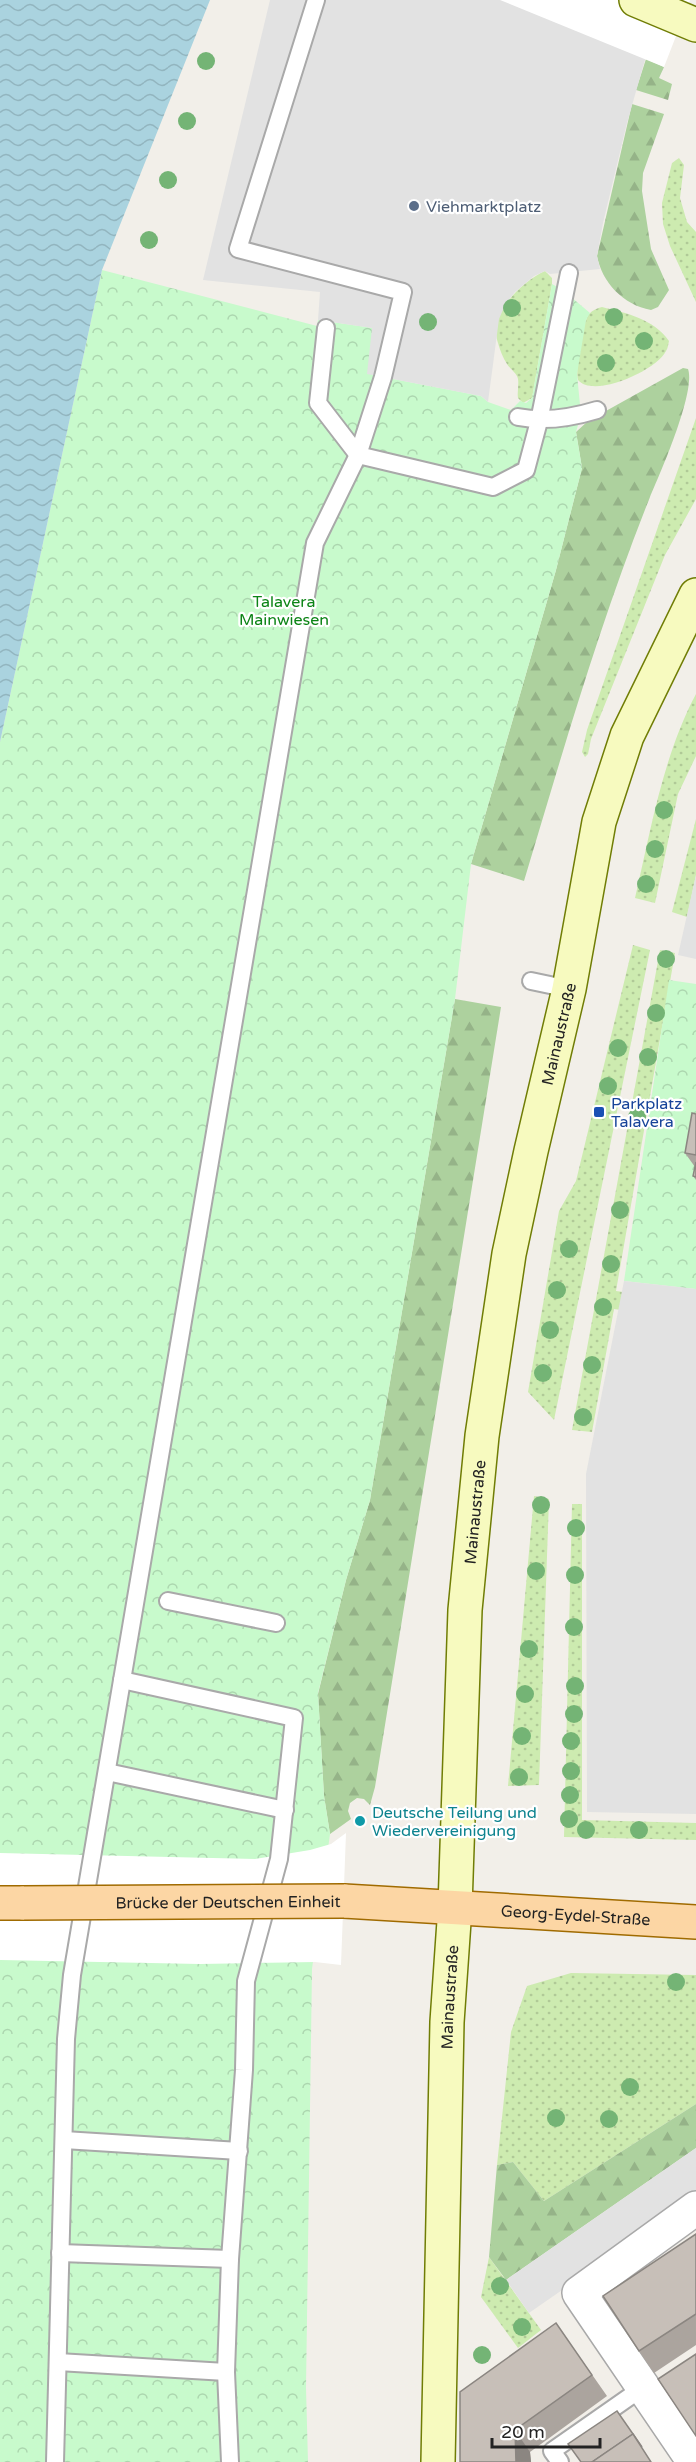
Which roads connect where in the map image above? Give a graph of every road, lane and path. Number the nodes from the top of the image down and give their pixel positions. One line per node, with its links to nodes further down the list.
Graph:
1 (316, 0): 9 (lane)
2 (636, 0): 3 (main road)
3 (689, 22)
4 (569, 273): 8 (lane)
5 (326, 328): 9 (lane)
6 (597, 410): 8 (lane)
7 (518, 417): 8 (lane)
8 (539, 421): 9 (lane)
9 (358, 455): 15 (lane)
10 (696, 595): 12 (main road, Mainaustraße)
11 (531, 981): 12 (lane)
12 (569, 989): 19 (main road, Mainaustraße)
13 (168, 1600): 14 (lane)
14 (276, 1623)
15 (122, 1680): 16 (lane); 17 (lane)
16 (107, 1772): 17 (lane); 21 (lane)
17 (285, 1810): 22 (lane)
18 (0, 1903): 19 (main road, Brücke der Deutschen Einheit, bridge)
19 (455, 1907): 20 (main road, Georg-Eydel-Straße); 32 (main road, Mainaustraße)
20 (696, 1922)
21 (64, 2140): 22 (lane); 24 (lane)
22 (239, 2151): 25 (lane)
23 (696, 2208): 28 (street)
24 (60, 2253): 25 (lane); 26 (lane)
25 (230, 2259): 27 (lane)
26 (58, 2362): 27 (lane); 30 (lane)
27 (225, 2372): 31 (lane)
28 (645, 2386): 29 (lane); 33 (street)
29 (553, 2458)
30 (55, 2462)
31 (230, 2462)
32 (438, 2462)
33 (694, 2462)

